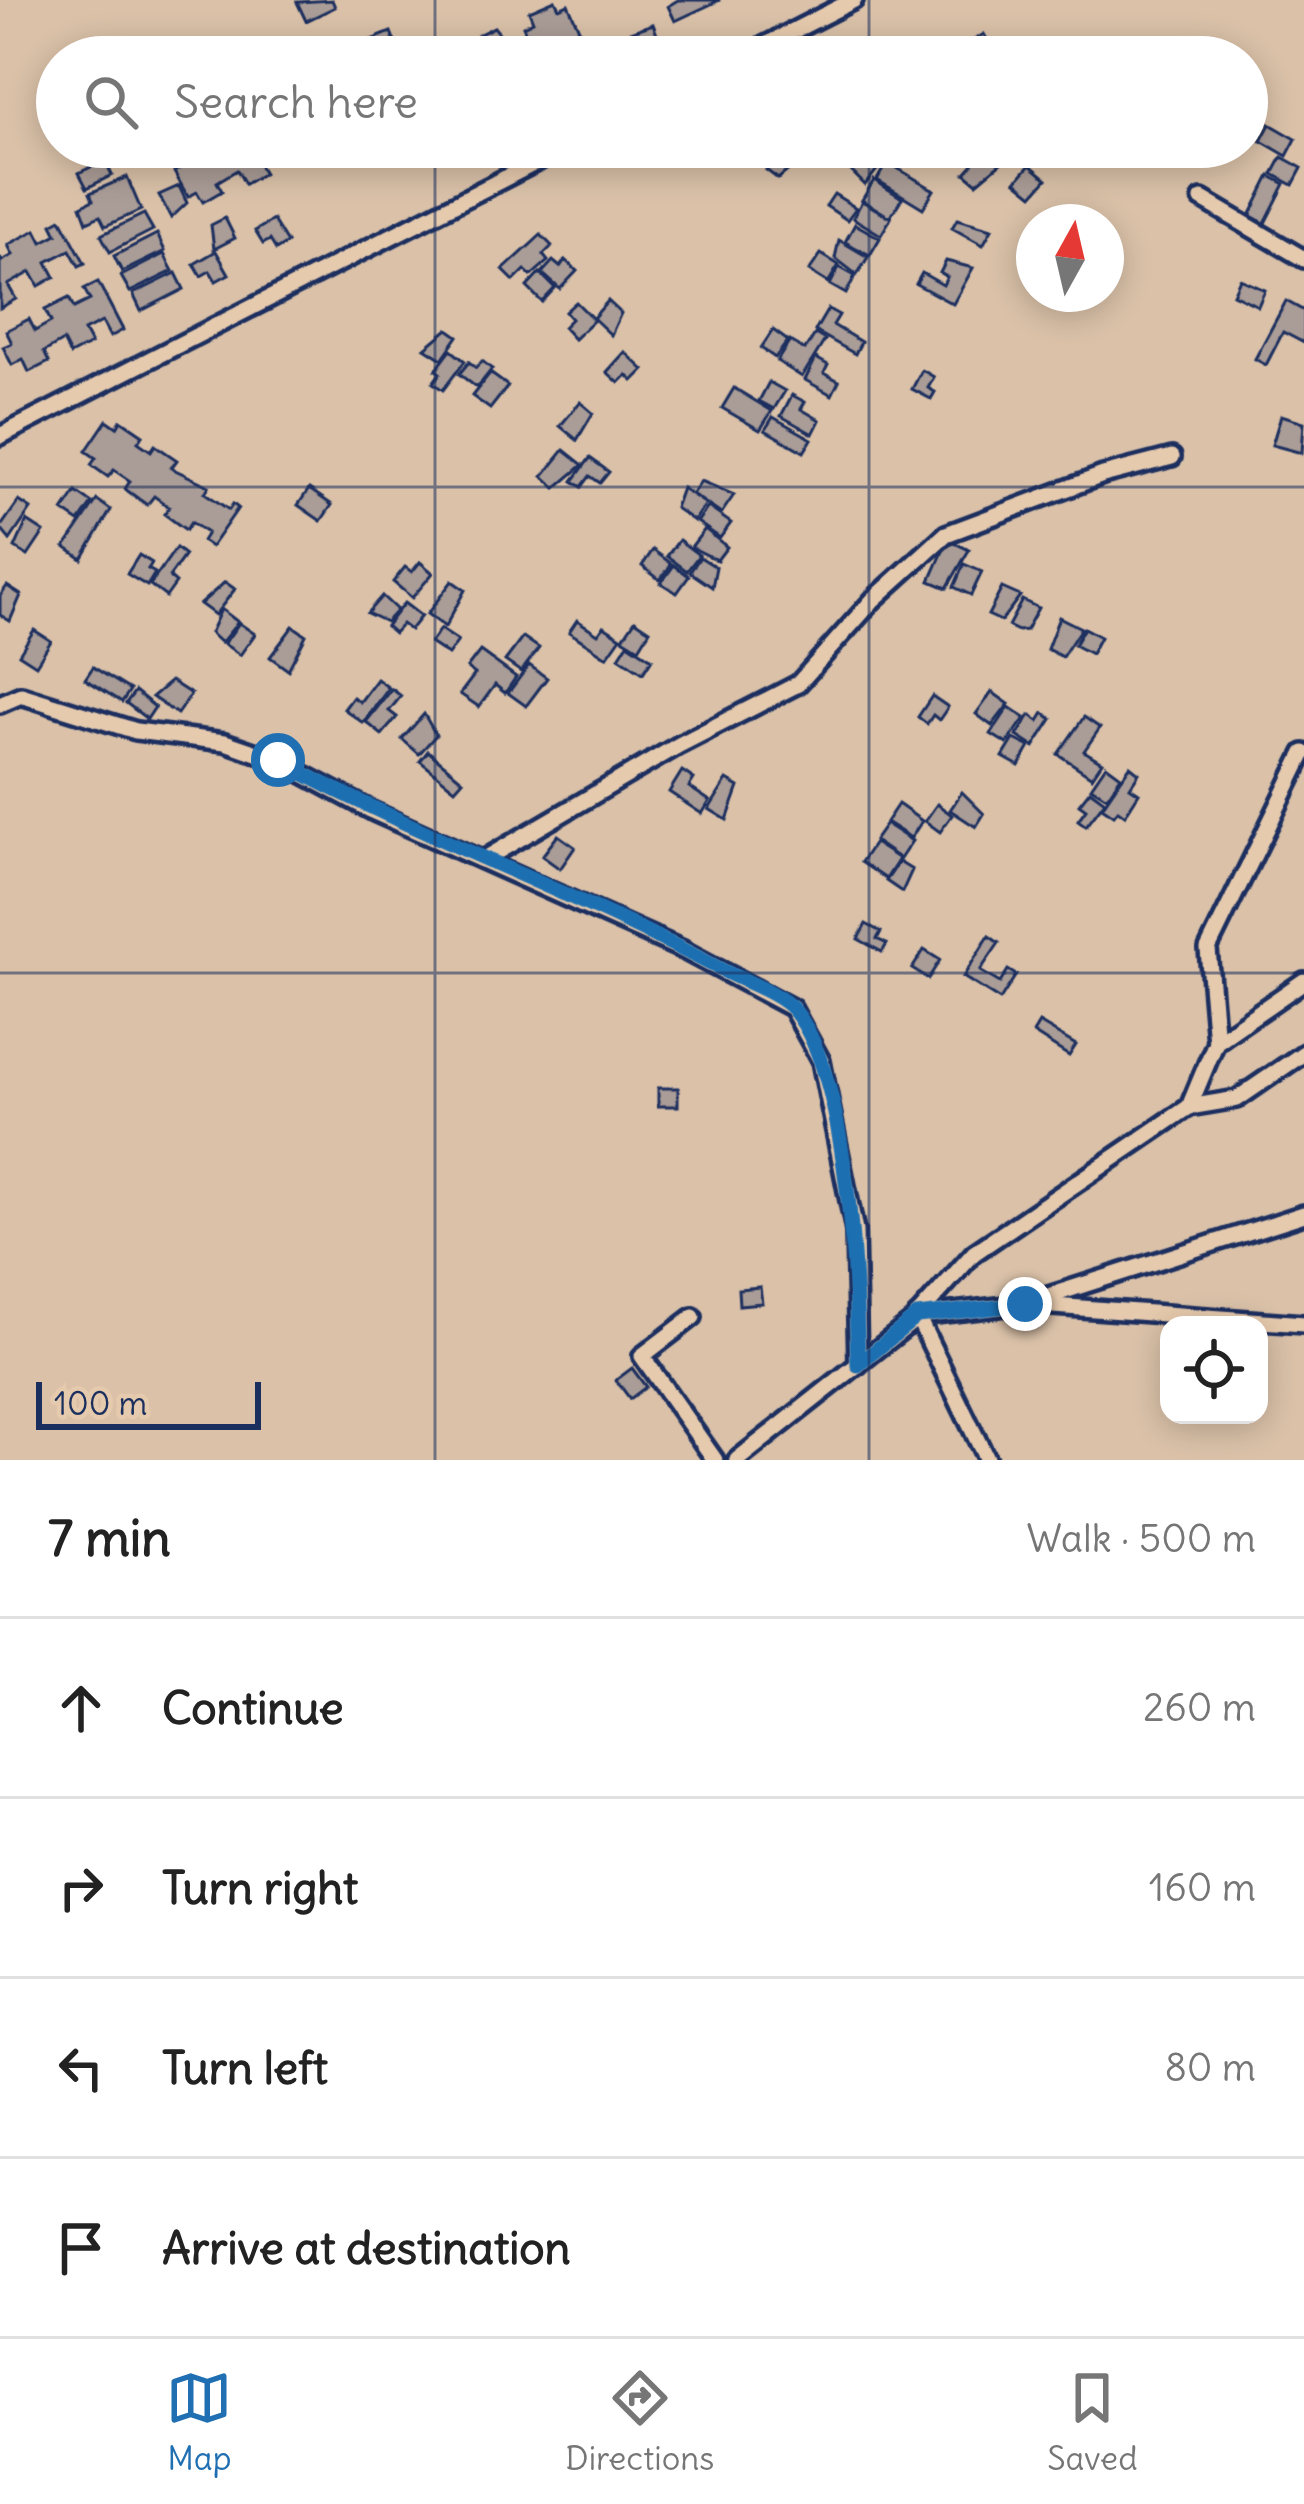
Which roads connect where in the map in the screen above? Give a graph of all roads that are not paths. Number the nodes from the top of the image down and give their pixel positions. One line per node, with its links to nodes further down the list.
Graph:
1 (854, 0): 2 (street)
2 (783, 36)
3 (525, 168): 6 (street)
4 (1202, 199): 5 (street)
5 (1304, 259)
6 (0, 436)
7 (1172, 457): 10 (street)
8 (0, 704): 10 (street)
9 (1304, 753): 12 (street)
10 (483, 860): 20 (street)
11 (1304, 981): 12 (street)
12 (1216, 1042): 14 (street)
13 (1304, 1052): 14 (street)
14 (1189, 1107): 17 (street)
15 (1304, 1214): 16 (street)
16 (1025, 1304): 17 (street); 19 (street)
17 (917, 1316): 20 (street); 23 (street)
18 (693, 1318): 21 (street)
19 (1304, 1324)
20 (858, 1365): 22 (street)
21 (715, 1460)
22 (737, 1460)
23 (987, 1460)

